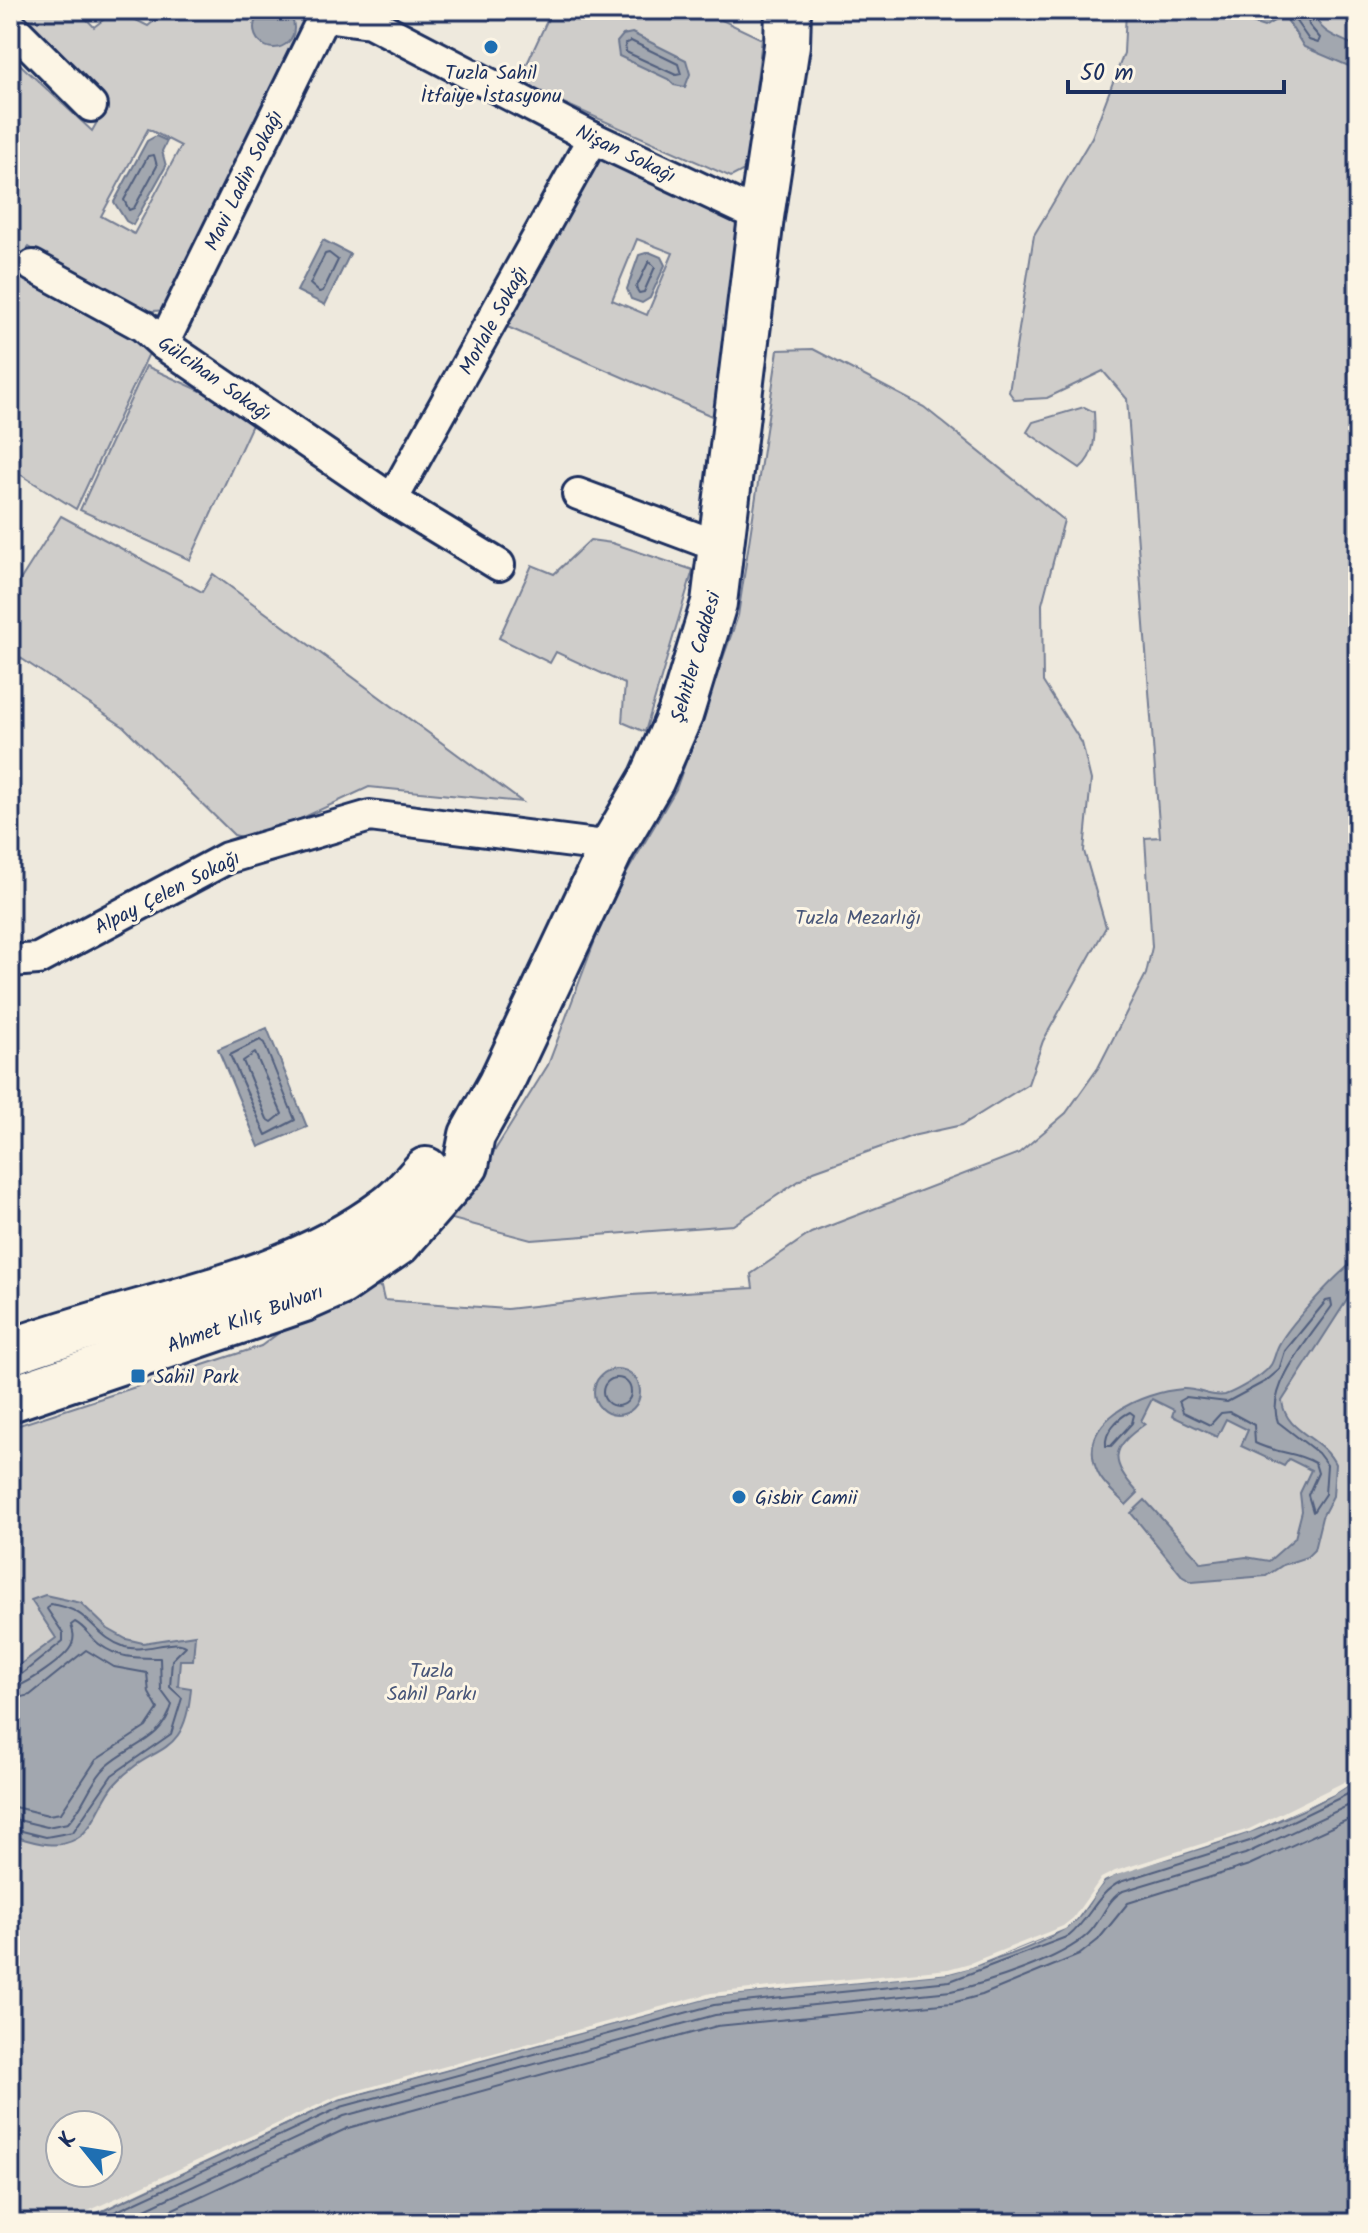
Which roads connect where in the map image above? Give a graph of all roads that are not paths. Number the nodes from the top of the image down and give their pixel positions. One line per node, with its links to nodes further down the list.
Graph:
1 (321, 13): 5 (street, Nişan Sokağı); 8 (street, Mavi Ladin Sokağı)
2 (783, 13): 6 (main road, Şehitler Caddesi)
3 (10, 25): 4 (street)
4 (91, 106)
5 (593, 138): 6 (street, Nişan Sokağı); 10 (street, Morlale Sokağı)
6 (761, 217): 11 (main road, Şehitler Caddesi)
7 (33, 266): 8 (street, Gülcihan Sokağı)
8 (163, 344): 10 (street, Gülcihan Sokağı)
9 (578, 494): 11 (street)
10 (392, 500): 12 (street, Gülcihan Sokağı)
11 (720, 547): 13 (main road, Şehitler Caddesi)
12 (499, 565)
13 (612, 847): 14 (street, Alpay Çelen Sokağı); 15 (main road, Şehitler Caddesi)
14 (10, 961)
15 (472, 1135): 16 (main road, Ahmet Kılıç Bulvarı); 17 (main road, Ahmet Kılıç Bulvarı)
16 (10, 1352)
17 (10, 1399)

